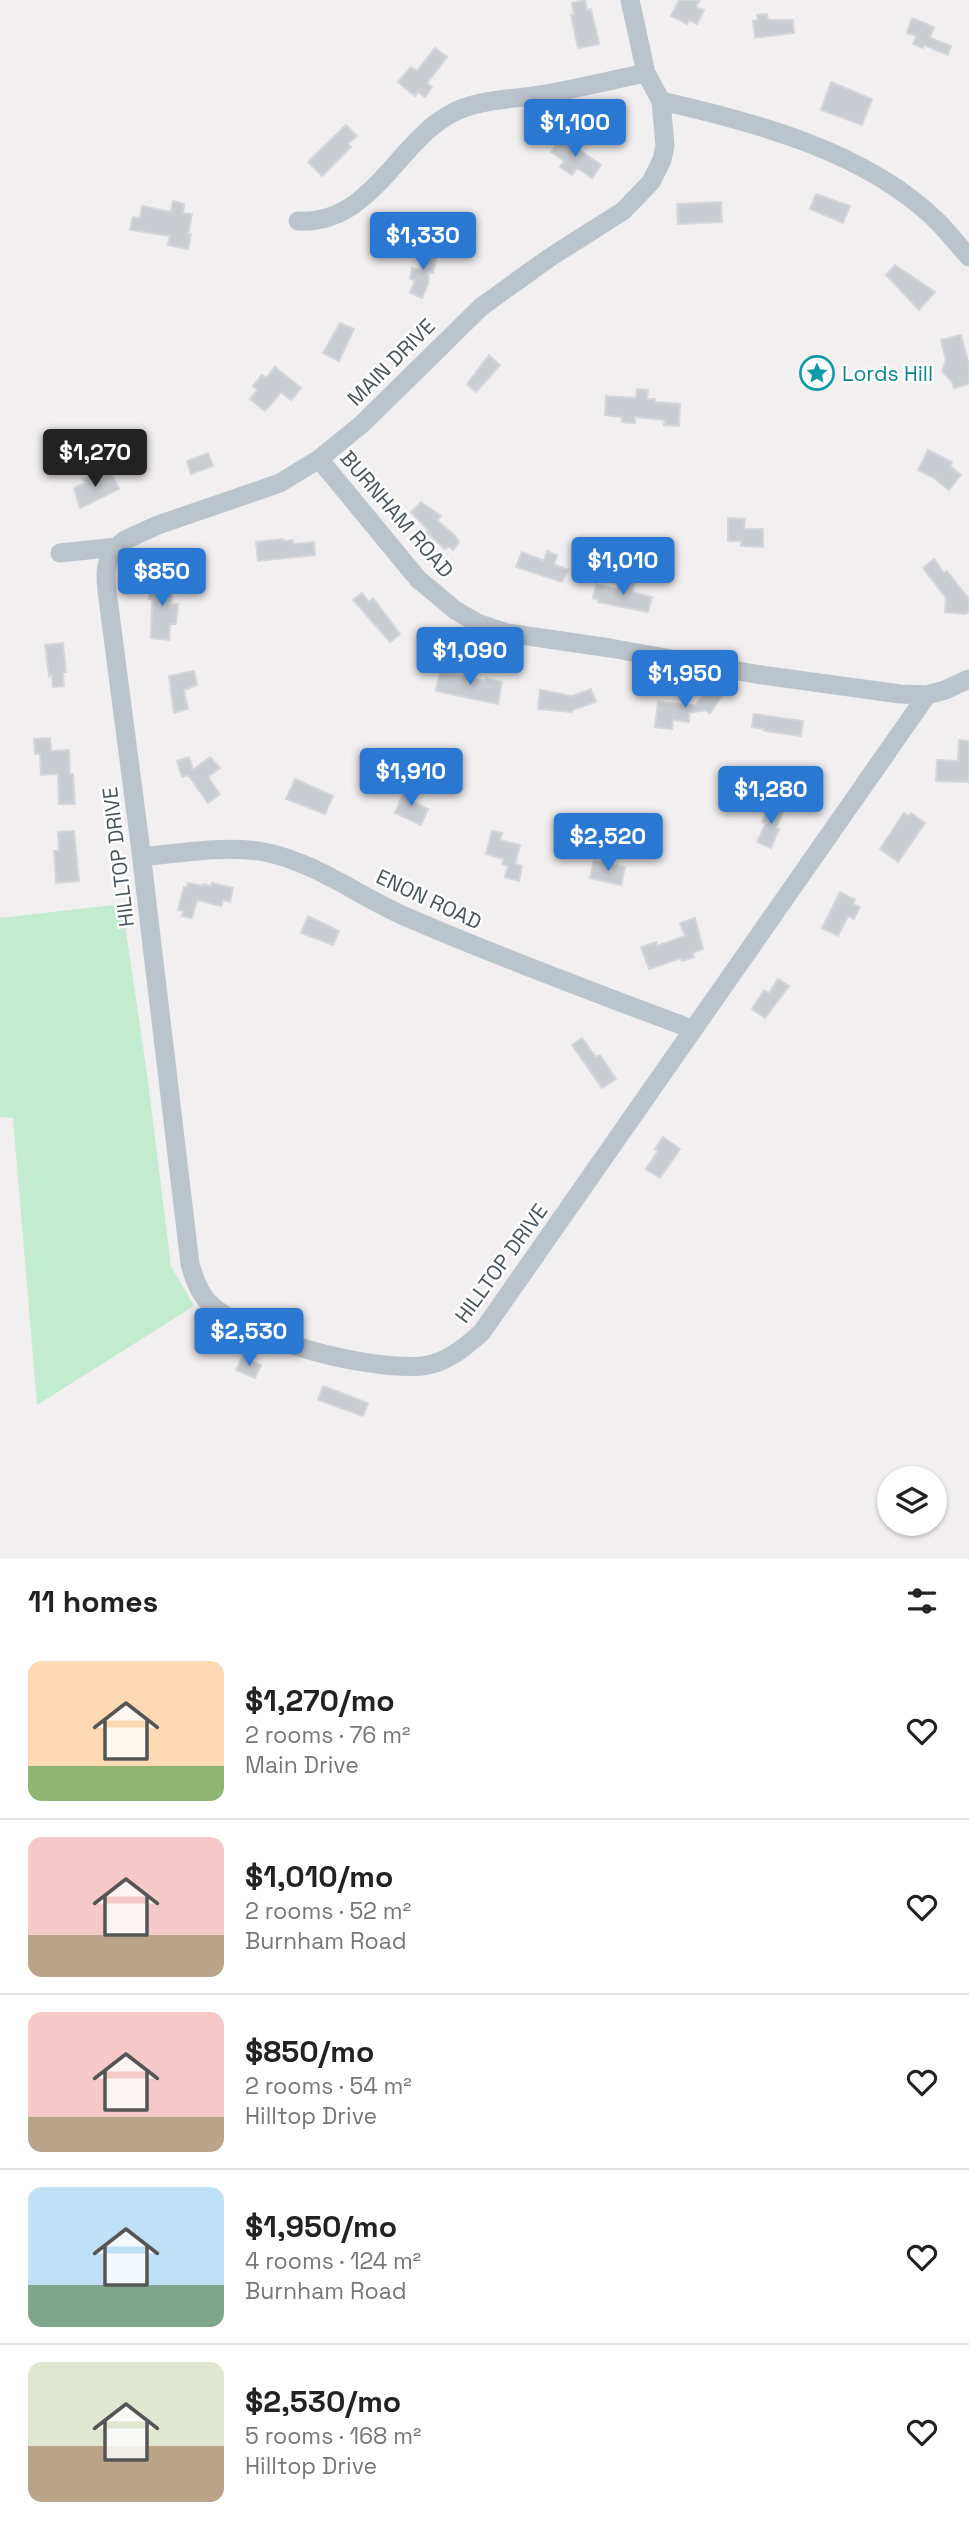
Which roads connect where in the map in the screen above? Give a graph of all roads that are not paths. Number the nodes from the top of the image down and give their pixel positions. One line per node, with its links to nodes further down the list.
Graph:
1 (631, 0): 2 (street)
2 (646, 73): 3 (street); 4 (street)
3 (661, 101): 5 (street); 6 (street, MAIN DRIVE)
4 (298, 221)
5 (969, 257)
6 (319, 460): 7 (street, MAIN DRIVE); 10 (street, BURNHAM ROAD)
7 (116, 547): 8 (street, MAIN DRIVE); 11 (street, HILLTOP DRIVE)
8 (60, 552)
9 (969, 679): 10 (street, BURNHAM ROAD)
10 (927, 695): 12 (street, HILLTOP DRIVE)
11 (142, 857): 12 (street, ENON ROAD); 12 (street, HILLTOP DRIVE)
12 (692, 1029)

